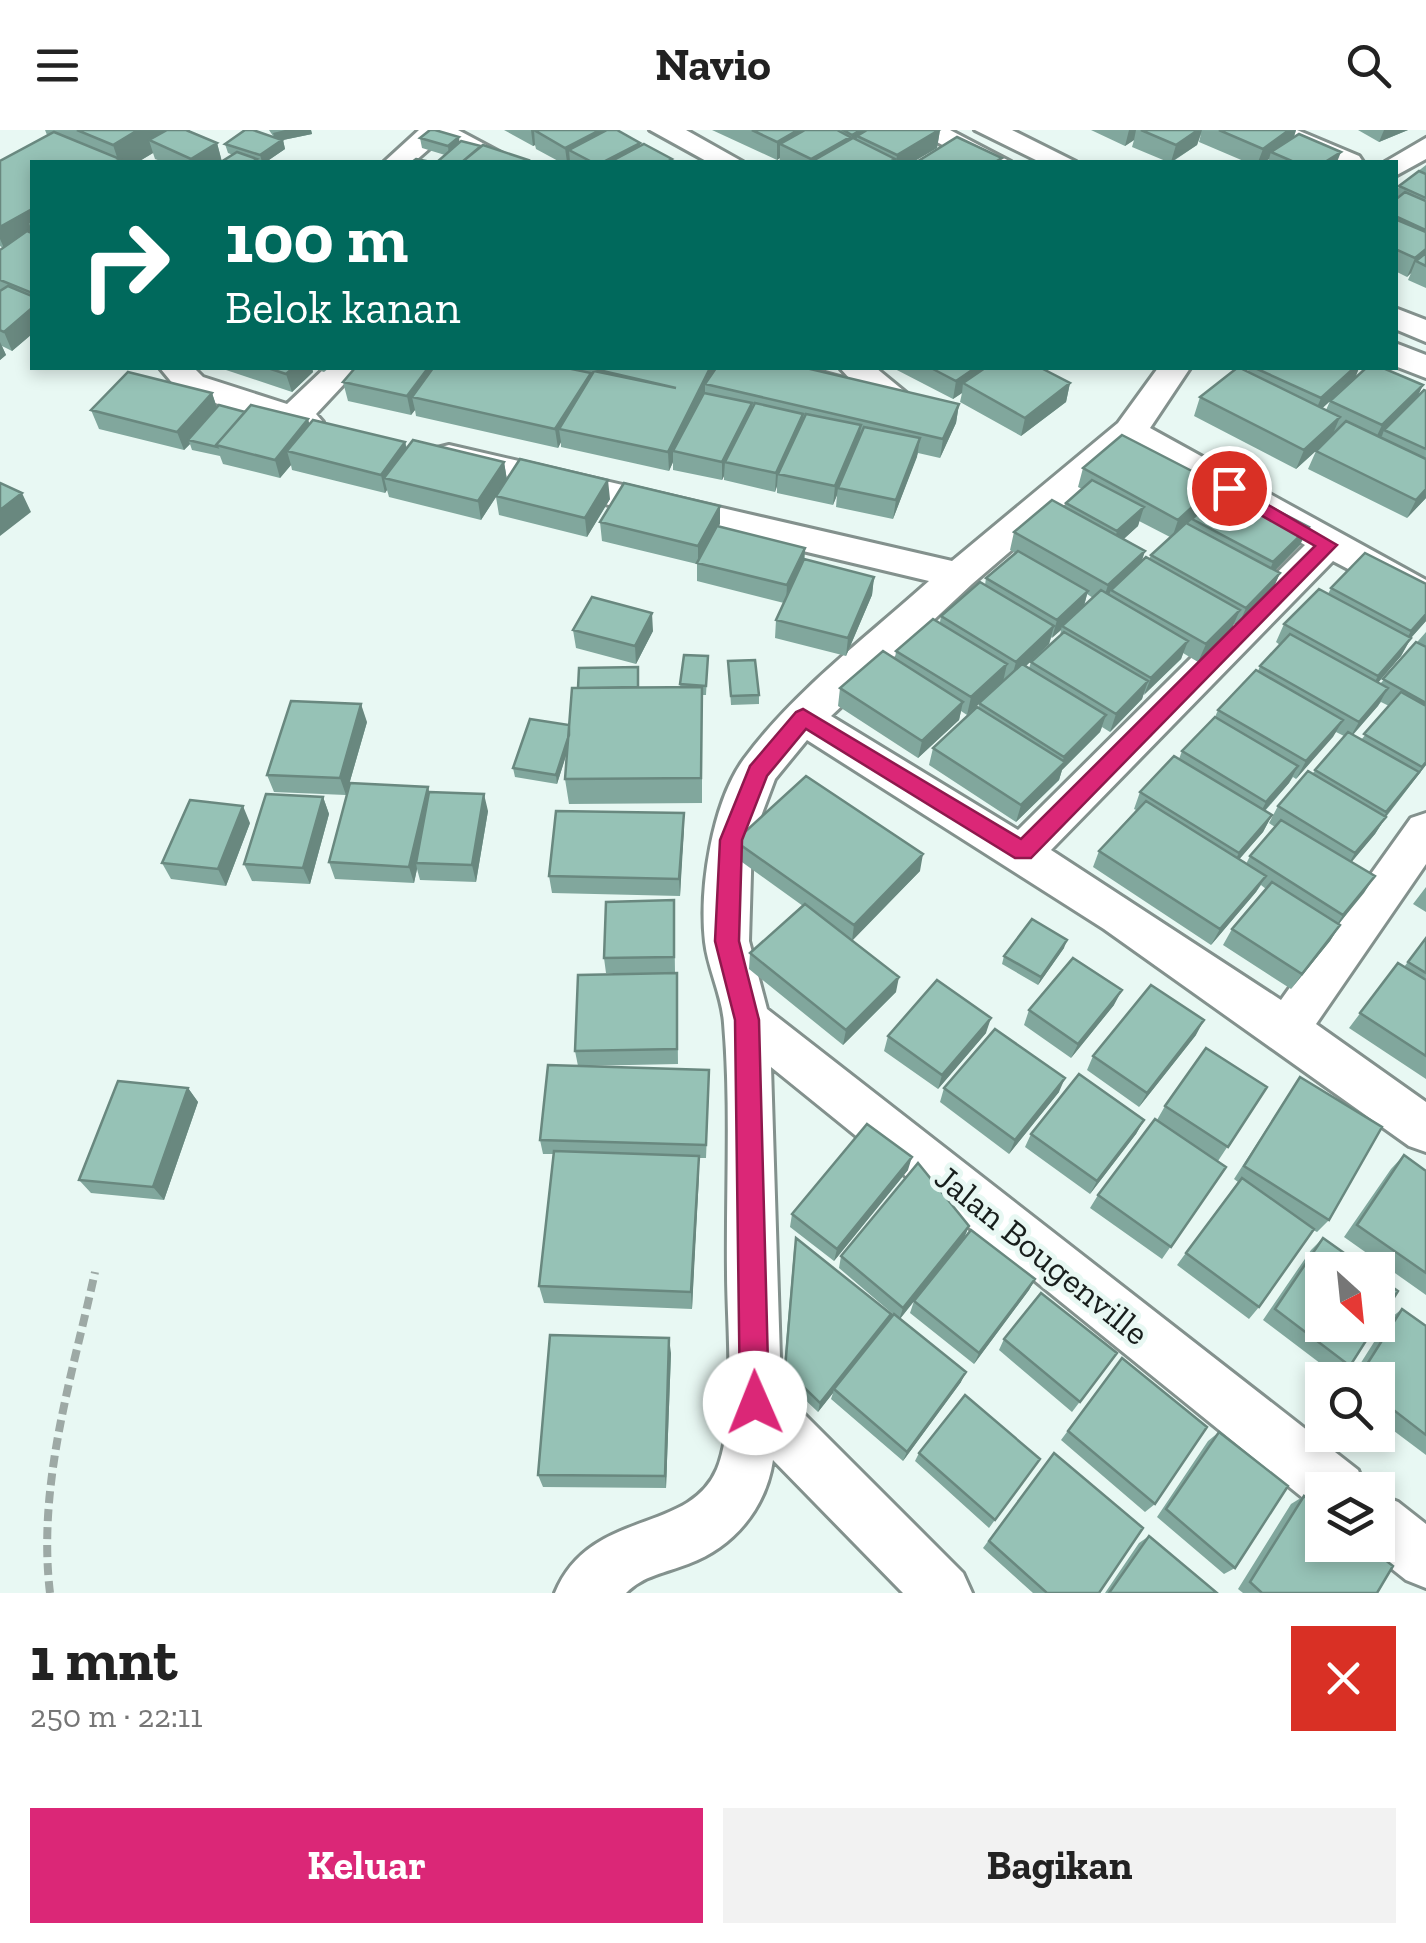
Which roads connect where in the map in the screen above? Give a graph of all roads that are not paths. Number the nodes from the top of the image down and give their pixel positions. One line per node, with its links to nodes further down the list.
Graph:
1 (436, 130): 8 (street); 9 (street)
2 (664, 130): 10 (street)
3 (928, 130): 6 (street)
4 (989, 130): 13 (street)
5 (1274, 130): 14 (street)
6 (960, 145): 11 (street); 12 (street)
7 (1426, 146): 15 (street)
8 (400, 160)
9 (500, 160)
10 (725, 160)
11 (935, 160)
12 (993, 160)
13 (1057, 160)
14 (1344, 160)
15 (1398, 166)
16 (1398, 318): 17 (street)
17 (1426, 332)
18 (1398, 354): 19 (street)
19 (1426, 368)
20 (178, 370): 25 (street)
21 (341, 370): 25 (street)
22 (777, 370): 23 (street)
23 (859, 370)
24 (1160, 372): 27 (street)
25 (292, 419): 26 (street)
26 (330, 428)
27 (1130, 431): 29 (street); 30 (street)
28 (407, 446): 30 (street)
29 (1328, 545): 31 (street); 34 (street)
30 (959, 575): 32 (street)
31 (1426, 597)
32 (803, 718): 34 (street); 35 (street)
33 (1426, 830): 36 (street)
34 (1023, 852): 36 (street)
35 (747, 1020): 38 (street); 39 (street, Jalan Bougenville)
36 (1288, 1027): 37 (street)
37 (1426, 1130)
38 (755, 1403): 43 (street); 44 (street)
39 (1315, 1472)
40 (1395, 1535): 41 (street)
41 (1426, 1560)
42 (1426, 1579): 45 (street)
43 (584, 1593)
44 (943, 1593)
45 (1419, 1593)

